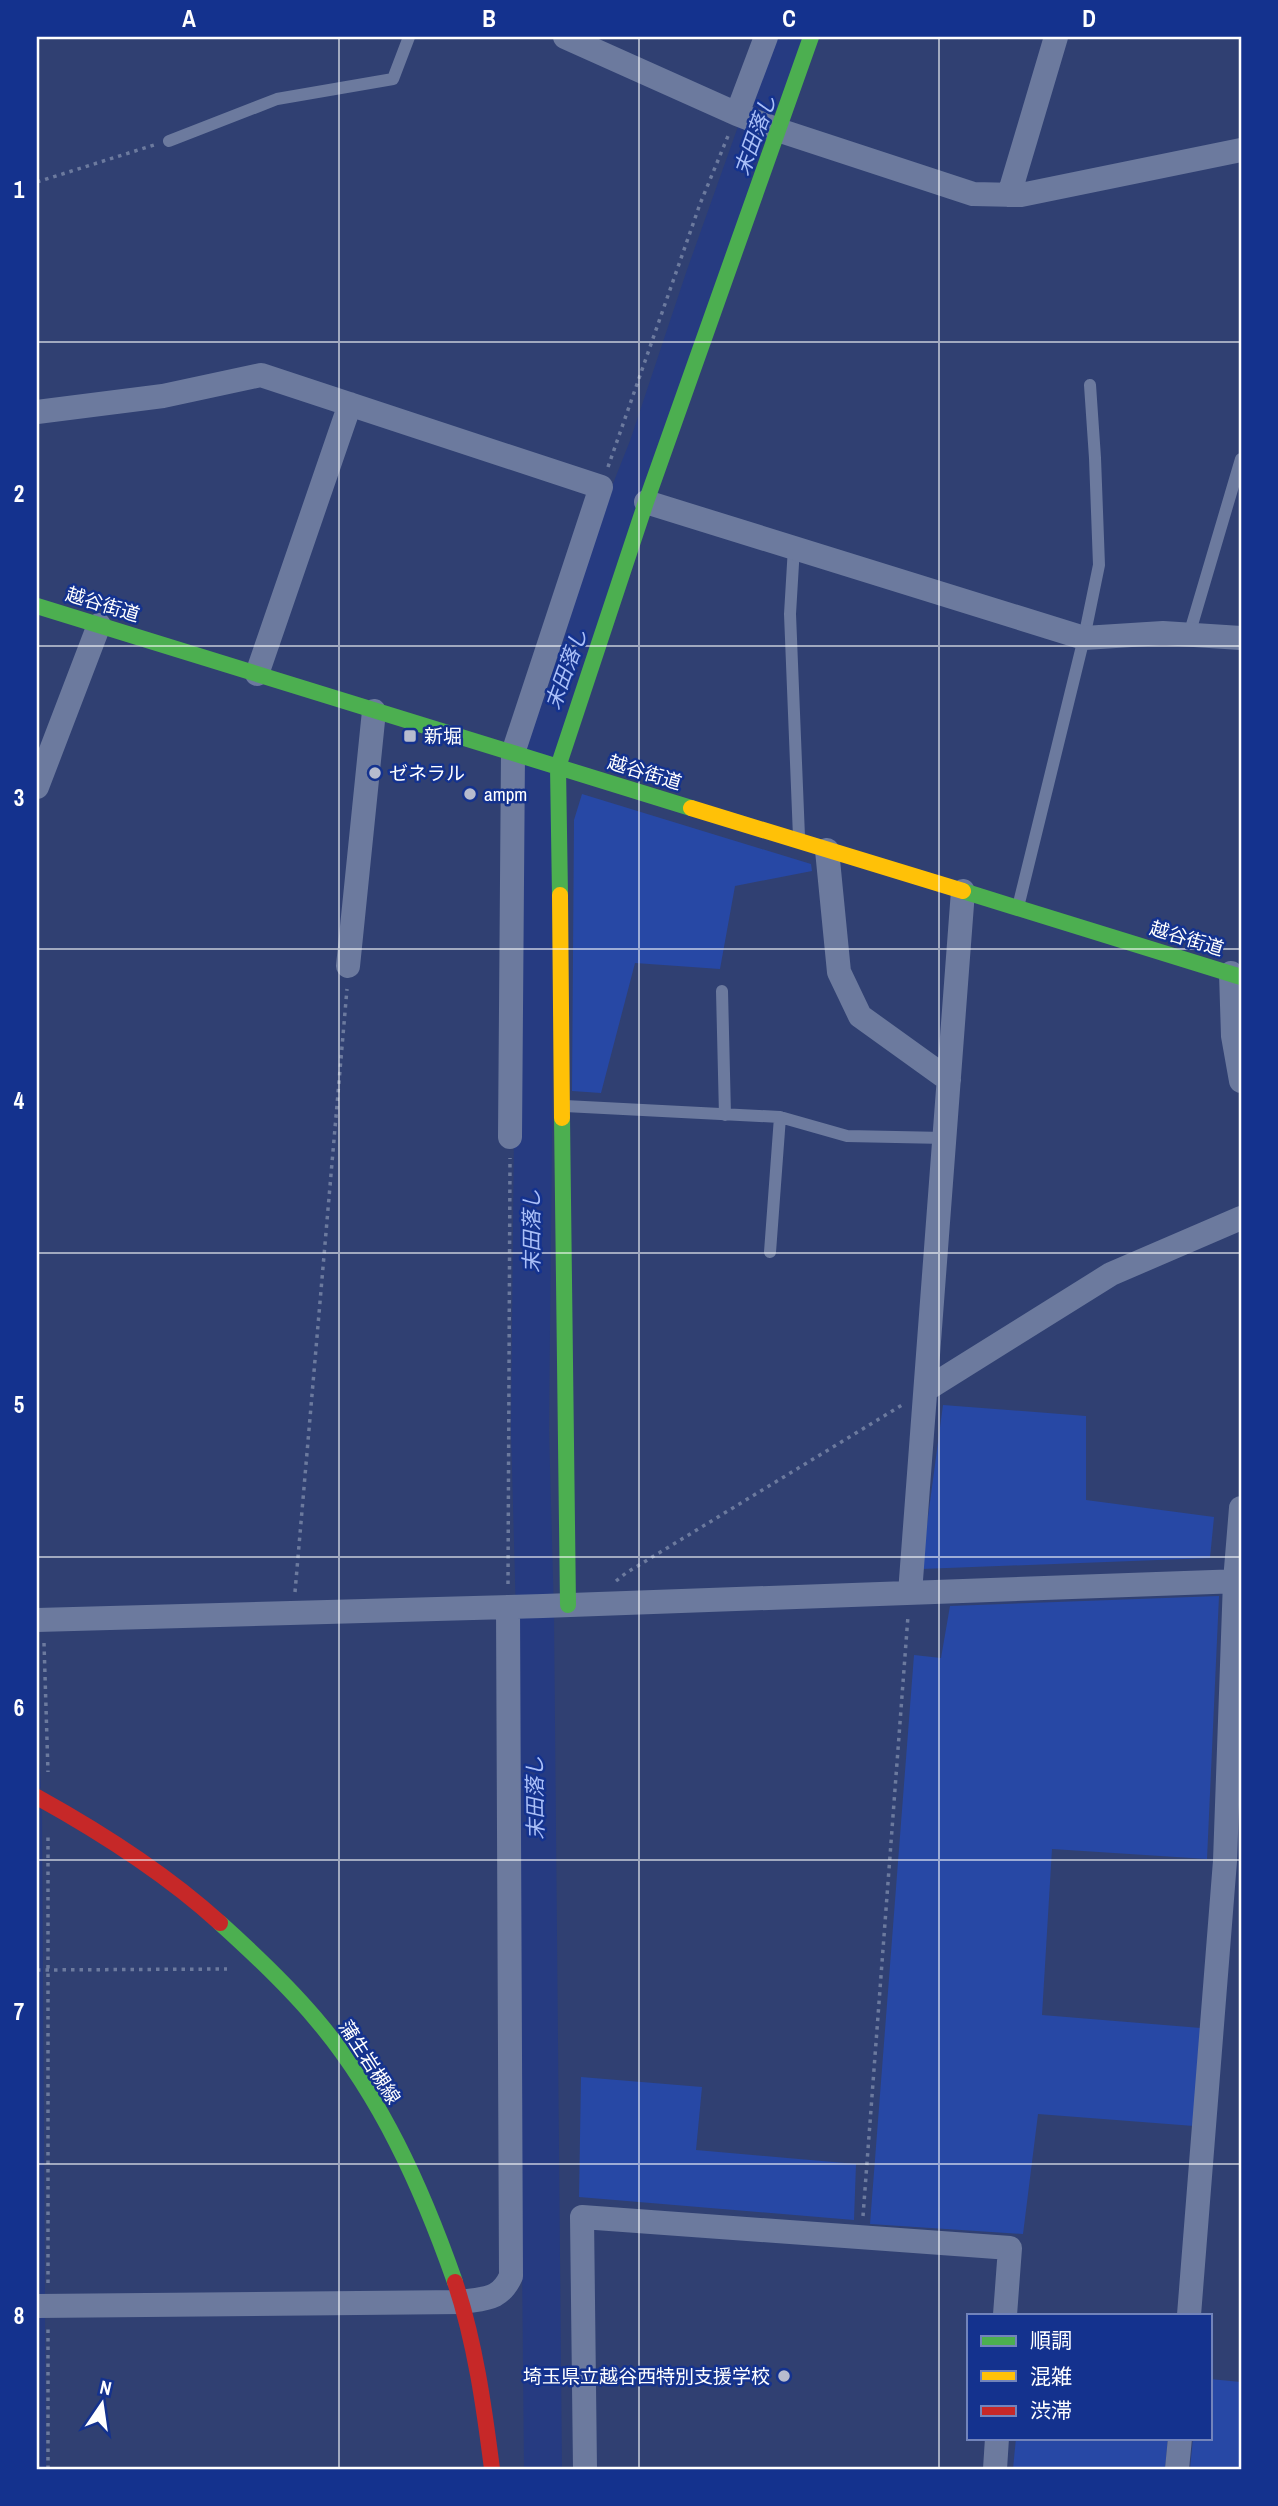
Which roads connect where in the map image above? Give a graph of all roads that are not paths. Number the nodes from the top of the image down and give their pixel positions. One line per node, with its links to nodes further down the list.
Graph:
1 (409, 37): 8 (lane)
2 (565, 37): 6 (street)
3 (766, 37): 6 (street)
4 (811, 37): 7 (street)
5 (1056, 37): 10 (street)
6 (737, 114): 7 (street)
7 (778, 130): 10 (street); 15 (street)
8 (169, 141)
9 (1241, 150): 10 (street)
10 (1009, 195)
11 (1090, 385): 20 (lane)
12 (349, 404): 13 (street); 22 (street); 24 (street)
13 (37, 412)
14 (1241, 459): 19 (lane)
15 (646, 502): 16 (street); 25 (street)
16 (794, 547): 20 (street); 27 (lane)
17 (37, 606): 18 (street, 越谷街道)
18 (99, 625): 22 (street, 越谷街道); 26 (street)
19 (1189, 635): 20 (street); 21 (street)
20 (1084, 638): 30 (lane)
21 (1241, 638)
22 (257, 674): 23 (street, 越谷街道)
23 (374, 711): 24 (street, 越谷街道); 31 (street)
24 (513, 753): 25 (street, 越谷街道); 39 (street)
25 (558, 767): 27 (street, 越谷街道); 36 (street)
26 (37, 787)
27 (799, 841): 28 (street, 越谷街道)
28 (827, 850): 29 (street, 越谷街道); 34 (street)
29 (963, 891): 30 (street, 越谷街道); 34 (street)
30 (1018, 908): 32 (street, 越谷街道)
31 (348, 966)
32 (1236, 975): 35 (street)
33 (722, 991): 37 (lane)
34 (949, 1080): 40 (street)
35 (1241, 1081)
36 (562, 1105): 37 (lane); 47 (street)
37 (724, 1115): 38 (lane)
38 (780, 1117): 40 (lane); 42 (lane)
39 (510, 1137)
40 (945, 1138): 43 (street)
41 (1241, 1218): 43 (street)
42 (770, 1252)
43 (927, 1389): 46 (street)
44 (1241, 1508): 45 (street)
45 (1238, 1581): 46 (street); 51 (street)
46 (910, 1593): 47 (street)
47 (579, 1605): 48 (street)
48 (508, 1607): 49 (street); 52 (street)
49 (40, 1620)
50 (43, 1800): 52 (street, 蒲生岩槻線)
51 (1233, 1863): 55 (street)
52 (462, 2302): 53 (street); 58 (street, 蒲生岩槻線)
53 (43, 2306)
54 (1005, 2314): 59 (street)
55 (1189, 2314)
56 (997, 2440): 60 (street)
57 (1180, 2440): 61 (street)
58 (492, 2469)
59 (585, 2469)
60 (995, 2469)
61 (1177, 2469)

